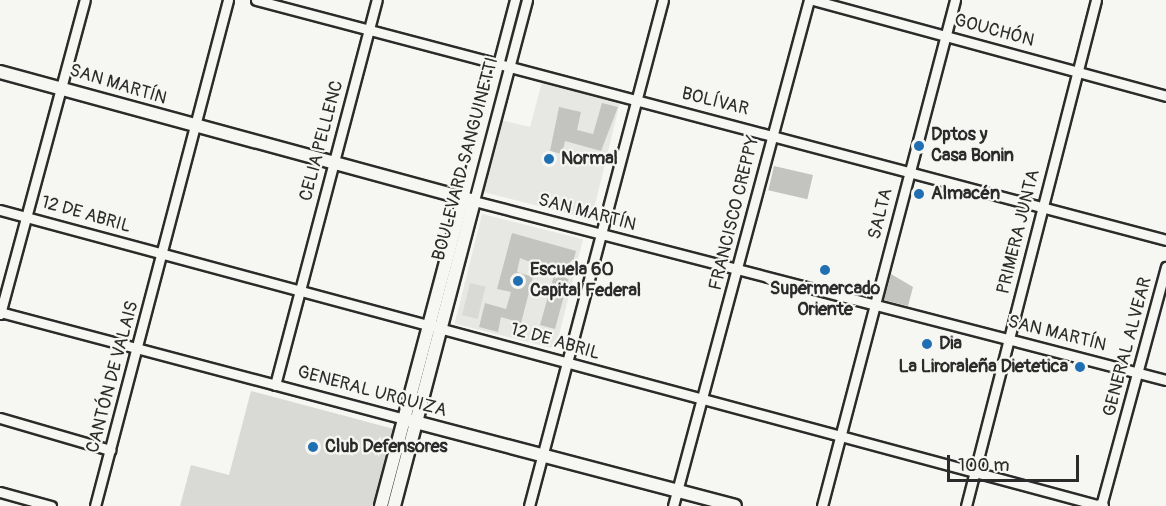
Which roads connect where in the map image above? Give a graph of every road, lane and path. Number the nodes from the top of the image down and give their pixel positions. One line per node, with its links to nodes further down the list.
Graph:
1 (85, 0): 17 (street)
2 (228, 0): 20 (street, CANTÓN DE VALAIS)
3 (256, 0): 11 (street, BOLÍVAR)
4 (377, 0): 11 (street, CELIA PELLENC)
5 (515, 0): 13 (street, BOULEVARD SANGUINETTI)
6 (527, 0): 14 (street, BOULEVARD SANGUINETTI)
7 (663, 0): 19 (street)
8 (811, 0): 12 (street, GOUCHÓN); 21 (street, FRANCISCO CREPPY)
9 (955, 0): 12 (street, SALTA)
10 (1096, 0): 16 (street, PRIMERA JUNTA)
11 (370, 29): 13 (street, BOLÍVAR); 22 (street, CELIA PELLENC)
12 (946, 35): 16 (street, GOUCHÓN); 23 (street, SALTA)
13 (498, 63): 14 (street, BOLÍVAR); 24 (street, BOULEVARD SANGUINETTI)
14 (508, 66): 19 (street, BOLÍVAR); 24 (street, BOULEVARD SANGUINETTI)
15 (0, 72): 17 (main road, SAN MARTÍN)
16 (1079, 72): 18 (street, GOUCHÓN); 25 (street, PRIMERA JUNTA)
17 (63, 87): 20 (main road, SAN MARTÍN); 27 (street)
18 (1166, 96)
19 (636, 99): 21 (street, BOLÍVAR); 28 (street)
20 (196, 127): 22 (main road, SAN MARTÍN); 30 (street, CANTÓN DE VALAIS)
21 (772, 134): 23 (street, BOLÍVAR); 32 (street, FRANCISCO CREPPY)
22 (333, 164): 24 (main road, SAN MARTÍN); 33 (street, CELIA PELLENC)
23 (909, 171): 25 (street, BOLÍVAR); 34 (street, SALTA)
24 (468, 200): 28 (street, SAN MARTÍN); 36 (main road, BOULEVARD SANGUINETTI)
25 (1041, 206): 29 (street, BOLÍVAR); 37 (street, PRIMERA JUNTA)
26 (0, 210): 27 (street, 12 DE ABRIL)
27 (27, 217): 30 (street, 12 DE ABRIL); 35 (street)
28 (601, 235): 32 (street, SAN MARTÍN); 39 (street)
29 (1166, 240)
30 (161, 255): 33 (street, 12 DE ABRIL); 38 (street, CANTÓN DE VALAIS)
31 (1166, 267): 40 (street, GENERAL ALVEAR)
32 (739, 271): 34 (street, SAN MARTÍN); 43 (street, FRANCISCO CREPPY)
33 (299, 290): 36 (street, 12 DE ABRIL); 42 (street, CELIA PELLENC)
34 (874, 308): 37 (street, SAN MARTÍN); 46 (street, SALTA)
35 (0, 313): 38 (street, GENERAL URQUIZA)
36 (434, 326): 39 (street, 12 DE ABRIL); 45 (main road, BOULEVARD SANGUINETTI)
37 (1008, 341): 40 (street, SAN MARTÍN); 49 (street, PRIMERA JUNTA)
38 (137, 351): 42 (street, GENERAL URQUIZA); 47 (street, CANTÓN DE VALAIS)
39 (566, 366): 43 (street, 12 DE ABRIL); 48 (street)
40 (1140, 374): 41 (street, SAN MARTÍN); 61 (street, GENERAL ALVEAR)
41 (1166, 380)
42 (276, 385): 45 (street, GENERAL URQUIZA)
43 (702, 398): 46 (street, 12 DE ABRIL); 50 (street, FRANCISCO CREPPY)
44 (0, 418): 47 (street)
45 (410, 421): 48 (main road, GENERAL URQUIZA); 54 (main road); 55 (main road)
46 (840, 435): 49 (street, 12 DE ABRIL); 59 (street, SALTA)
47 (110, 450): 53 (street, CANTÓN DE VALAIS)
48 (542, 455): 50 (main road, GENERAL URQUIZA); 56 (street)
49 (976, 472): 60 (street, PRIMERA JUNTA); 61 (street, 12 DE ABRIL)
50 (678, 490): 57 (street, FRANCISCO CREPPY); 58 (main road, GENERAL URQUIZA)
51 (0, 492): 52 (street)
52 (51, 506)
53 (96, 506)
54 (381, 506)
55 (394, 506)
56 (529, 506)
57 (674, 506)
58 (735, 506)
59 (822, 506)
60 (966, 506)
61 (1101, 506)

